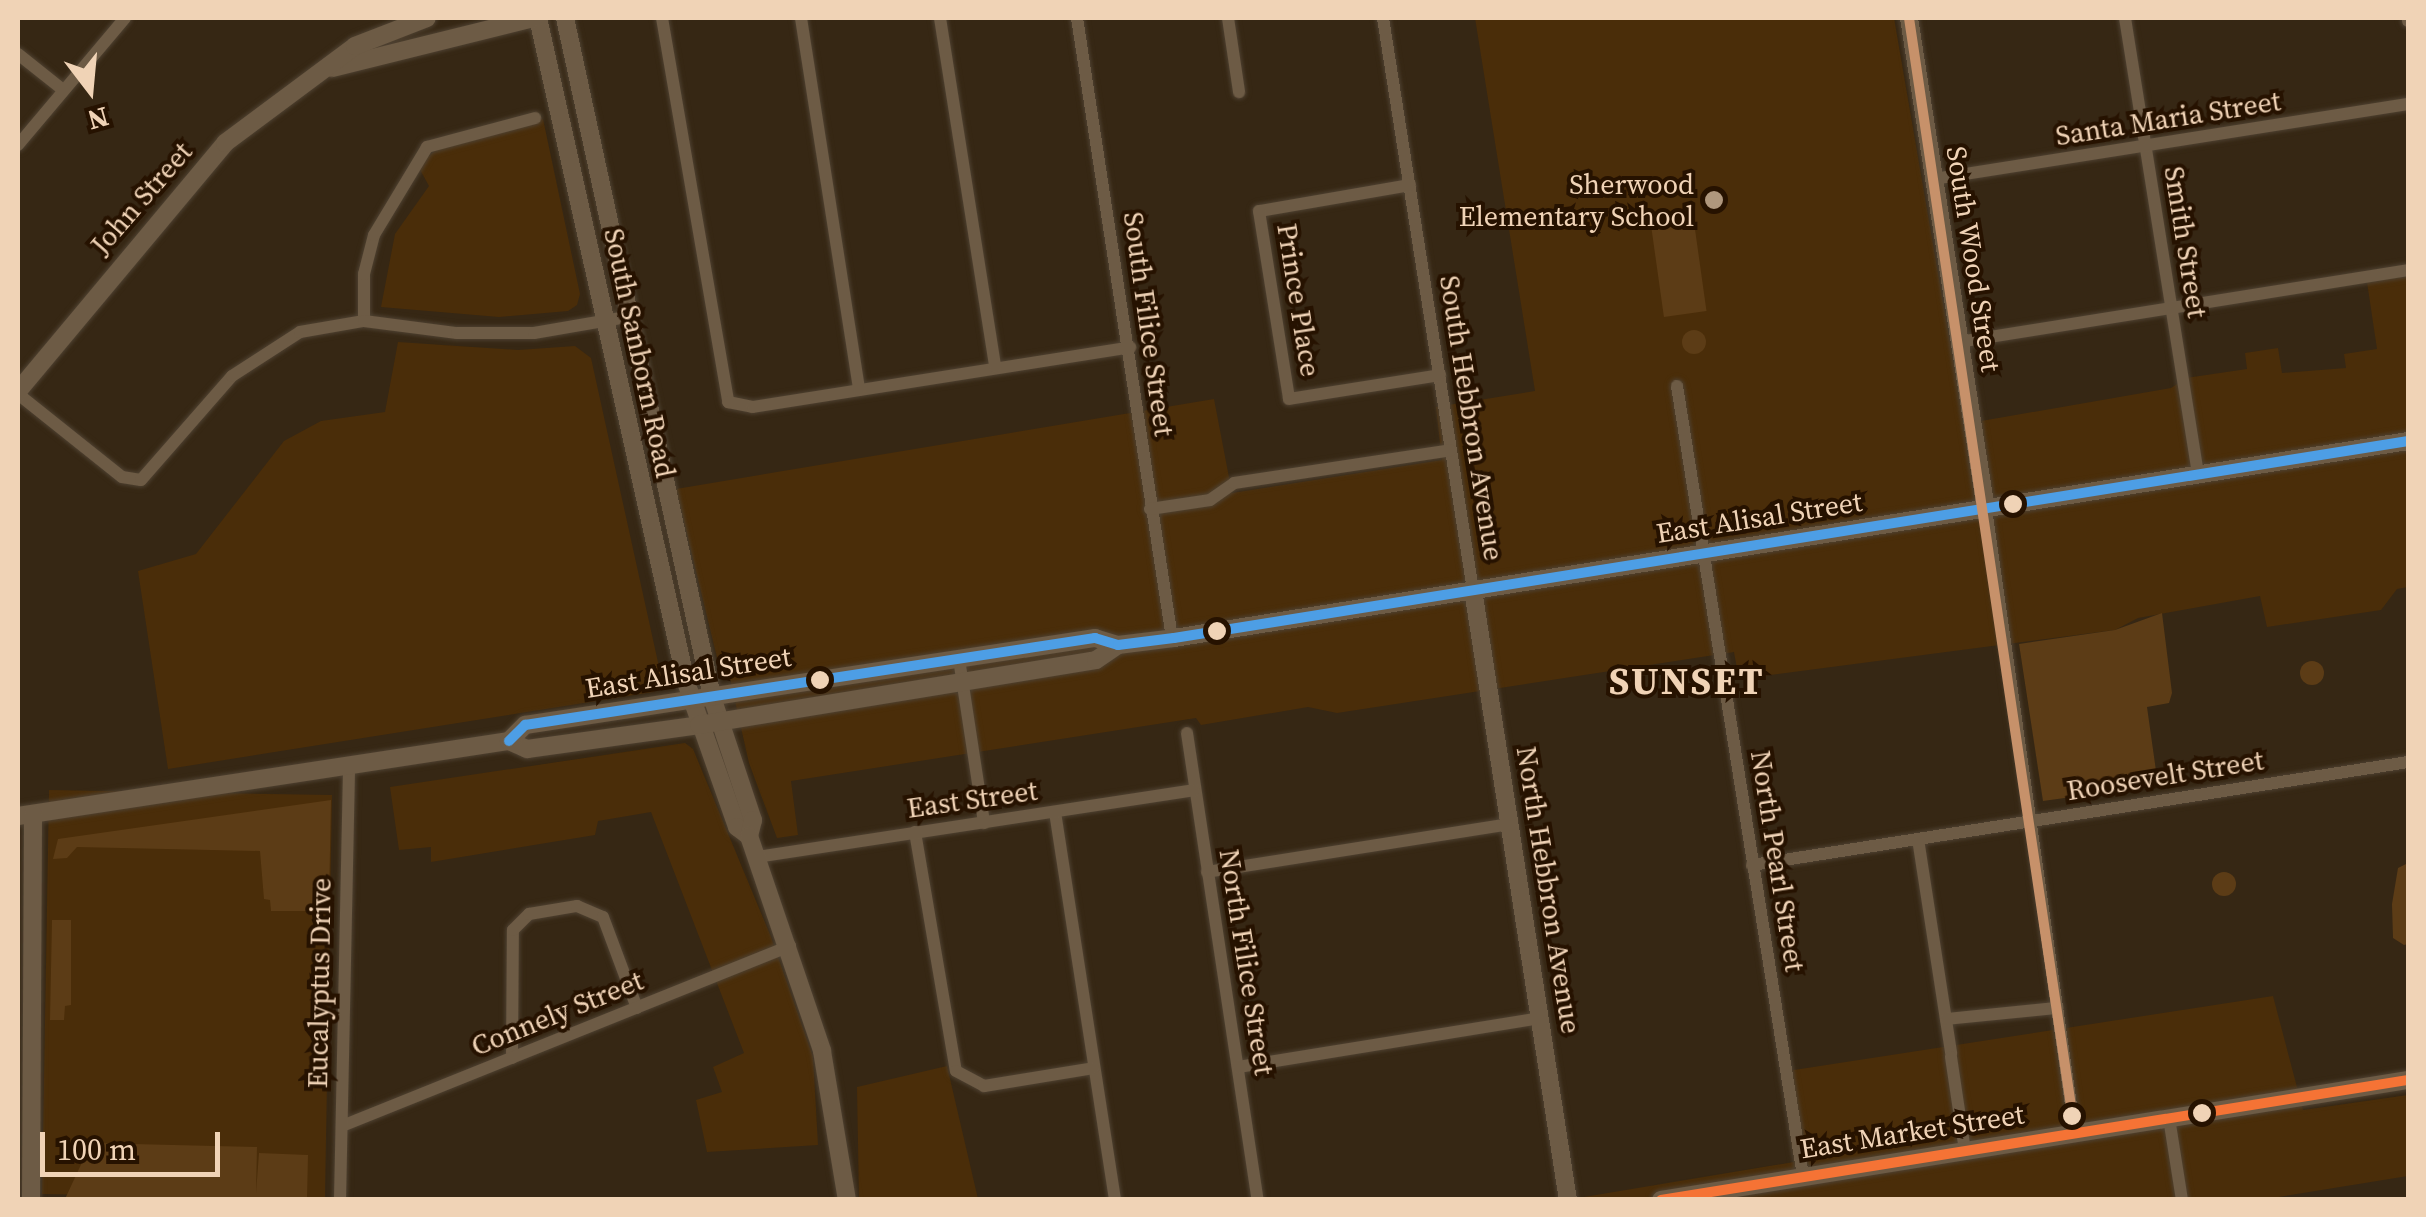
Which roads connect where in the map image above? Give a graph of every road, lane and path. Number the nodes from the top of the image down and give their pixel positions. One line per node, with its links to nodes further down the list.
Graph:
1 (125, 18): 15 (street)
2 (427, 18): 14 (main road, John Street)
3 (536, 18): 14 (main road, John Street); 27 (main road, South Sanborn Road)
4 (565, 18): 25 (main road, South Sanborn Road)
5 (662, 18): 33 (street)
6 (801, 18): 33 (street)
7 (940, 18): 30 (street)
8 (1077, 18): 29 (street, South Filice Street)
9 (1228, 18): 16 (street)
10 (1383, 18): 22 (street, South Hebbron Avenue)
11 (1909, 18): 21 (main road, South Wood Street)
12 (2125, 18): 20 (street, Smith Street)
13 (18, 54): 15 (street)
14 (332, 68): 34 (main road, John Street)
15 (62, 88): 19 (street)
16 (1240, 92)
17 (2408, 104): 20 (street, Santa Maria Street)
18 (536, 118): 26 (street)
19 (18, 145)
20 (2146, 147): 21 (street, Santa Maria Street); 24 (street, Smith Street)
21 (1934, 180): 28 (main road, South Wood Street)
22 (1410, 185): 31 (street, South Hebbron Avenue); 31 (street, Prince Place)
23 (2408, 270): 24 (street)
24 (2171, 308): 28 (street); 37 (street, Smith Street)
25 (627, 317): 27 (street); 46 (main road, South Sanborn Road)
26 (364, 321): 27 (street); 34 (street)
27 (604, 322): 47 (main road, South Sanborn Road)
28 (1959, 342): 38 (main road, South Wood Street)
29 (1130, 347): 30 (street); 39 (street, South Filice Street)
30 (995, 367): 33 (street)
31 (1440, 375): 36 (street, South Hebbron Avenue)
32 (1676, 386): 40 (street, North Pearl Street)
33 (859, 389)
34 (18, 392)
35 (2408, 441): 37 (main road, East Alisal Street)
36 (1451, 450): 39 (street); 41 (street, South Hebbron Avenue)
37 (2198, 475): 38 (main road, East Alisal Street)
38 (1986, 509): 40 (main road, East Alisal Street); 57 (street)
39 (1150, 510): 42 (street, South Filice Street)
40 (1703, 554): 41 (main road, East Alisal Street); 64 (street, North Pearl Street)
41 (1474, 590): 42 (main road, East Alisal Street); 59 (main road, North Hebbron Avenue)
42 (1172, 638): 43 (main road, East Alisal Street)
43 (1118, 646): 44 (main road, East Alisal Street); 45 (main road, East Alisal Street)
44 (959, 659): 45 (street); 46 (main road, East Alisal Street)
45 (962, 682): 48 (main road, East Alisal Street); 58 (street)
46 (712, 697): 47 (main road, East Alisal Street); 48 (main road, South Sanborn Road)
47 (691, 700): 49 (main road, South Sanborn Road); 51 (main road, East Alisal Street)
48 (720, 721): 49 (main road, East Alisal Street); 61 (main road, South Sanborn Road)
49 (699, 724): 51 (main road, East Alisal Street); 61 (main road, South Sanborn Road)
50 (1187, 733): 54 (street, North Filice Street)
51 (509, 741): 53 (main road, East Alisal Street)
52 (2408, 762): 57 (street, Roosevelt Street)
53 (349, 767): 56 (main road, East Alisal Street); 77 (street, Eucalyptus Drive)
54 (1194, 790): 55 (street, East Street); 65 (street, North Filice Street)
55 (1056, 812): 58 (street, East Street); 73 (street)
56 (25, 815): 74 (main road)
57 (2031, 822): 62 (street, Roosevelt Street); 68 (street)
58 (984, 823): 60 (street, East Street)
59 (1510, 824): 65 (street); 69 (main road, North Hebbron Avenue)
60 (915, 832): 63 (street, East Street); 73 (street)
61 (749, 836): 63 (main road)
62 (1918, 840): 64 (street, Roosevelt Street); 70 (street)
63 (756, 858): 66 (main road)
64 (1752, 865): 80 (street, North Pearl Street)
65 (1208, 872): 72 (street, North Filice Street)
66 (790, 946): 67 (street, Connely Street); 83 (main road)
67 (637, 1008): 71 (street, Connely Street); 71 (street)
68 (2056, 1008): 70 (street); 78 (street)
69 (1540, 1018): 72 (street); 86 (main road, North Hebbron Avenue)
70 (1946, 1020): 79 (street)
71 (512, 1058): 77 (street, Connely Street)
72 (1238, 1067): 85 (street, North Filice Street)
73 (1094, 1068): 84 (street)
74 (25, 1079): 81 (main road)
75 (2408, 1080): 76 (main road, East Market Street)
76 (2169, 1118): 78 (main road, East Market Street); 88 (street)
77 (342, 1126): 82 (street, Eucalyptus Drive)
78 (2075, 1133): 79 (main road, East Market Street)
79 (1965, 1150): 80 (main road, East Market Street)
80 (1803, 1176): 87 (main road, East Market Street)
81 (31, 1200)
82 (340, 1200)
83 (847, 1200)
84 (1115, 1200)
85 (1258, 1200)
86 (1568, 1200)
87 (1661, 1200)
88 (2182, 1200)

